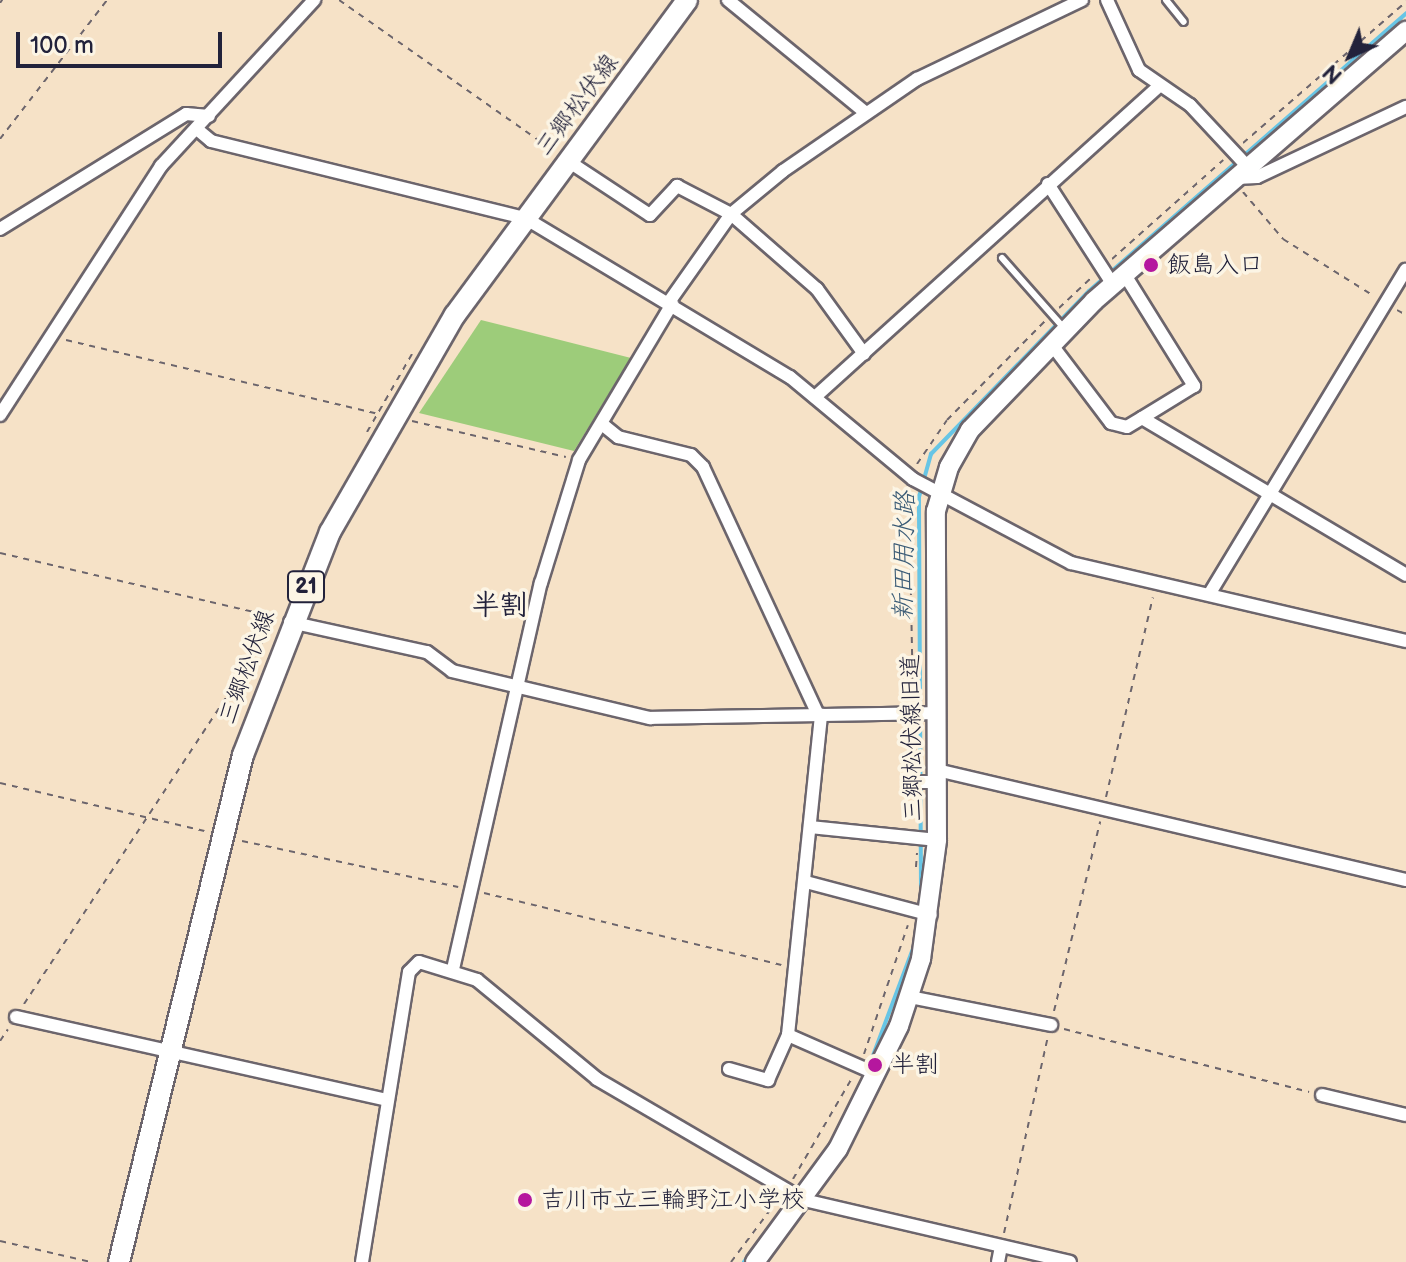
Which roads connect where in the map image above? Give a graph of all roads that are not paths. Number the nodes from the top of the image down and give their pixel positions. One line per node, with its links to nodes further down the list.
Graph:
1 (314, 0): 12 (street)
2 (687, 0): 14 (main road, 三郷松伏線 / 21)
3 (728, 0): 11 (street)
4 (1082, 0): 11 (street)
5 (1107, 0): 9 (street)
6 (1166, 0): 7 (lane)
7 (1184, 22)
8 (1406, 31): 15 (street, 三郷松伏線旧道)
9 (1157, 88): 15 (street); 16 (street)
10 (1406, 107): 15 (street)
11 (866, 113): 17 (street)
12 (209, 116): 13 (street); 19 (street)
13 (198, 130): 18 (street); 28 (street)
14 (568, 161): 17 (street); 18 (main road, 三郷松伏線 / 21)
15 (1243, 170): 22 (street, 三郷松伏線旧道)
16 (1048, 184): 22 (street); 26 (street)
17 (731, 214): 23 (street); 26 (street)
18 (525, 218): 23 (street); 35 (main road, 三郷松伏線 / 21)
19 (0, 229)
20 (1002, 258): 24 (lane)
21 (1406, 270): 32 (street)
22 (1116, 280): 24 (street, 三郷松伏線旧道); 29 (street)
23 (670, 303): 27 (street); 30 (street)
24 (1058, 321): 25 (street, 三郷松伏線旧道)
25 (1052, 345): 29 (street); 31 (street, 三郷松伏線旧道)
26 (864, 354): 27 (street)
27 (815, 397): 31 (street)
28 (0, 415)
29 (1142, 418): 32 (street)
30 (602, 424): 37 (street); 39 (street)
31 (935, 492): 34 (street); 38 (street, 三郷松伏線旧道)
32 (1268, 492): 33 (street); 34 (street)
33 (1406, 575)
34 (1210, 593): 36 (street)
35 (284, 620): 37 (street); 51 (main road, 三郷松伏線 / 21)
36 (1406, 641)
37 (518, 689): 39 (street); 46 (street)
38 (931, 712): 39 (street); 40 (street, 三郷松伏線旧道)
39 (820, 715): 41 (street)
40 (930, 779): 42 (street, 三郷松伏線旧道); 43 (street)
41 (810, 827): 42 (street); 44 (street)
42 (928, 839): 45 (street, 三郷松伏線旧道)
43 (1406, 880)
44 (806, 882): 45 (street); 50 (street)
45 (922, 913): 47 (street, 三郷松伏線旧道)
46 (453, 969): 55 (street); 57 (street)
47 (910, 997): 49 (street); 53 (street, 三郷松伏線旧道)
48 (16, 1017): 51 (street)
49 (1051, 1025)
50 (788, 1035): 52 (street); 53 (street)
51 (169, 1052): 55 (street); 59 (main road, 三郷松伏線 / 21)
52 (729, 1069)
53 (869, 1070): 57 (street, 三郷松伏線旧道)
54 (1322, 1095): 56 (street)
55 (386, 1100): 60 (street)
56 (1406, 1115)
57 (797, 1194): 58 (street); 61 (street, 三郷松伏線旧道)
58 (1001, 1246): 62 (street); 63 (street)
59 (119, 1262)
60 (362, 1262)
61 (755, 1262)
62 (998, 1262)
63 (1066, 1262)

